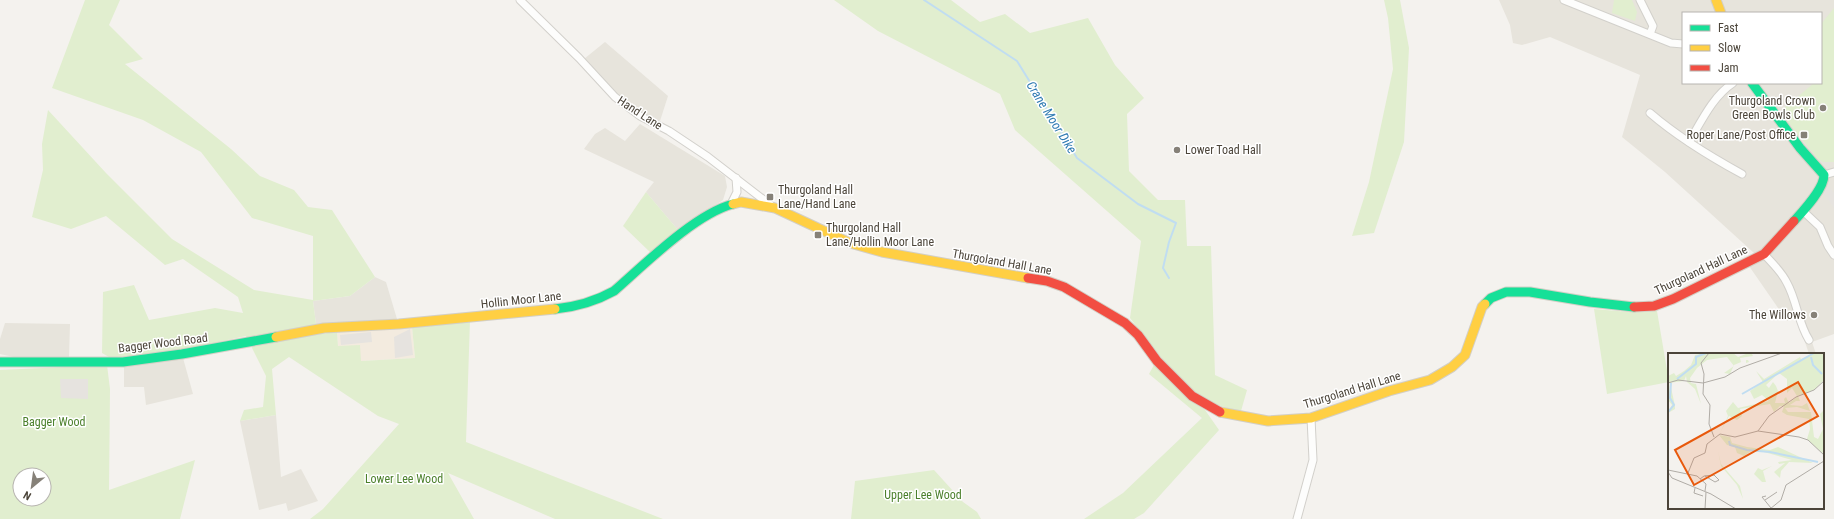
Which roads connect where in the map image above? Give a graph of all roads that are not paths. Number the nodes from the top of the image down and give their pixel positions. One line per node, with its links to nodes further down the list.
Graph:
1 (520, 0): 15 (street, Hand Lane)
2 (1564, 0): 6 (street)
3 (1640, 0): 6 (street)
4 (1716, 0): 5 (street)
5 (1722, 12)
6 (1650, 34): 7 (street)
7 (1682, 44)
8 (1732, 84): 11 (street)
9 (1753, 84): 14 (street)
10 (1650, 113): 11 (street)
11 (1689, 142): 13 (street)
12 (1834, 172): 14 (street)
13 (1742, 174)
14 (1824, 175): 18 (street, Thurgoland Hall Lane)
15 (736, 178): 16 (street); 17 (street, Hand Lane)
16 (731, 204): 17 (street, Hollin Moor Lane); 21 (street, Hollin Moor Lane)
17 (775, 208): 24 (street, Thurgoland Hall Lane)
18 (1803, 211): 19 (street, Thurgoland Hall Lane); 20 (street)
19 (1764, 254): 22 (street); 24 (street, Thurgoland Hall Lane)
20 (1834, 255)
21 (281, 337): 23 (street, Bagger Wood Road)
22 (1810, 340)
23 (0, 362)
24 (1311, 418): 25 (street)
25 (1297, 519)

